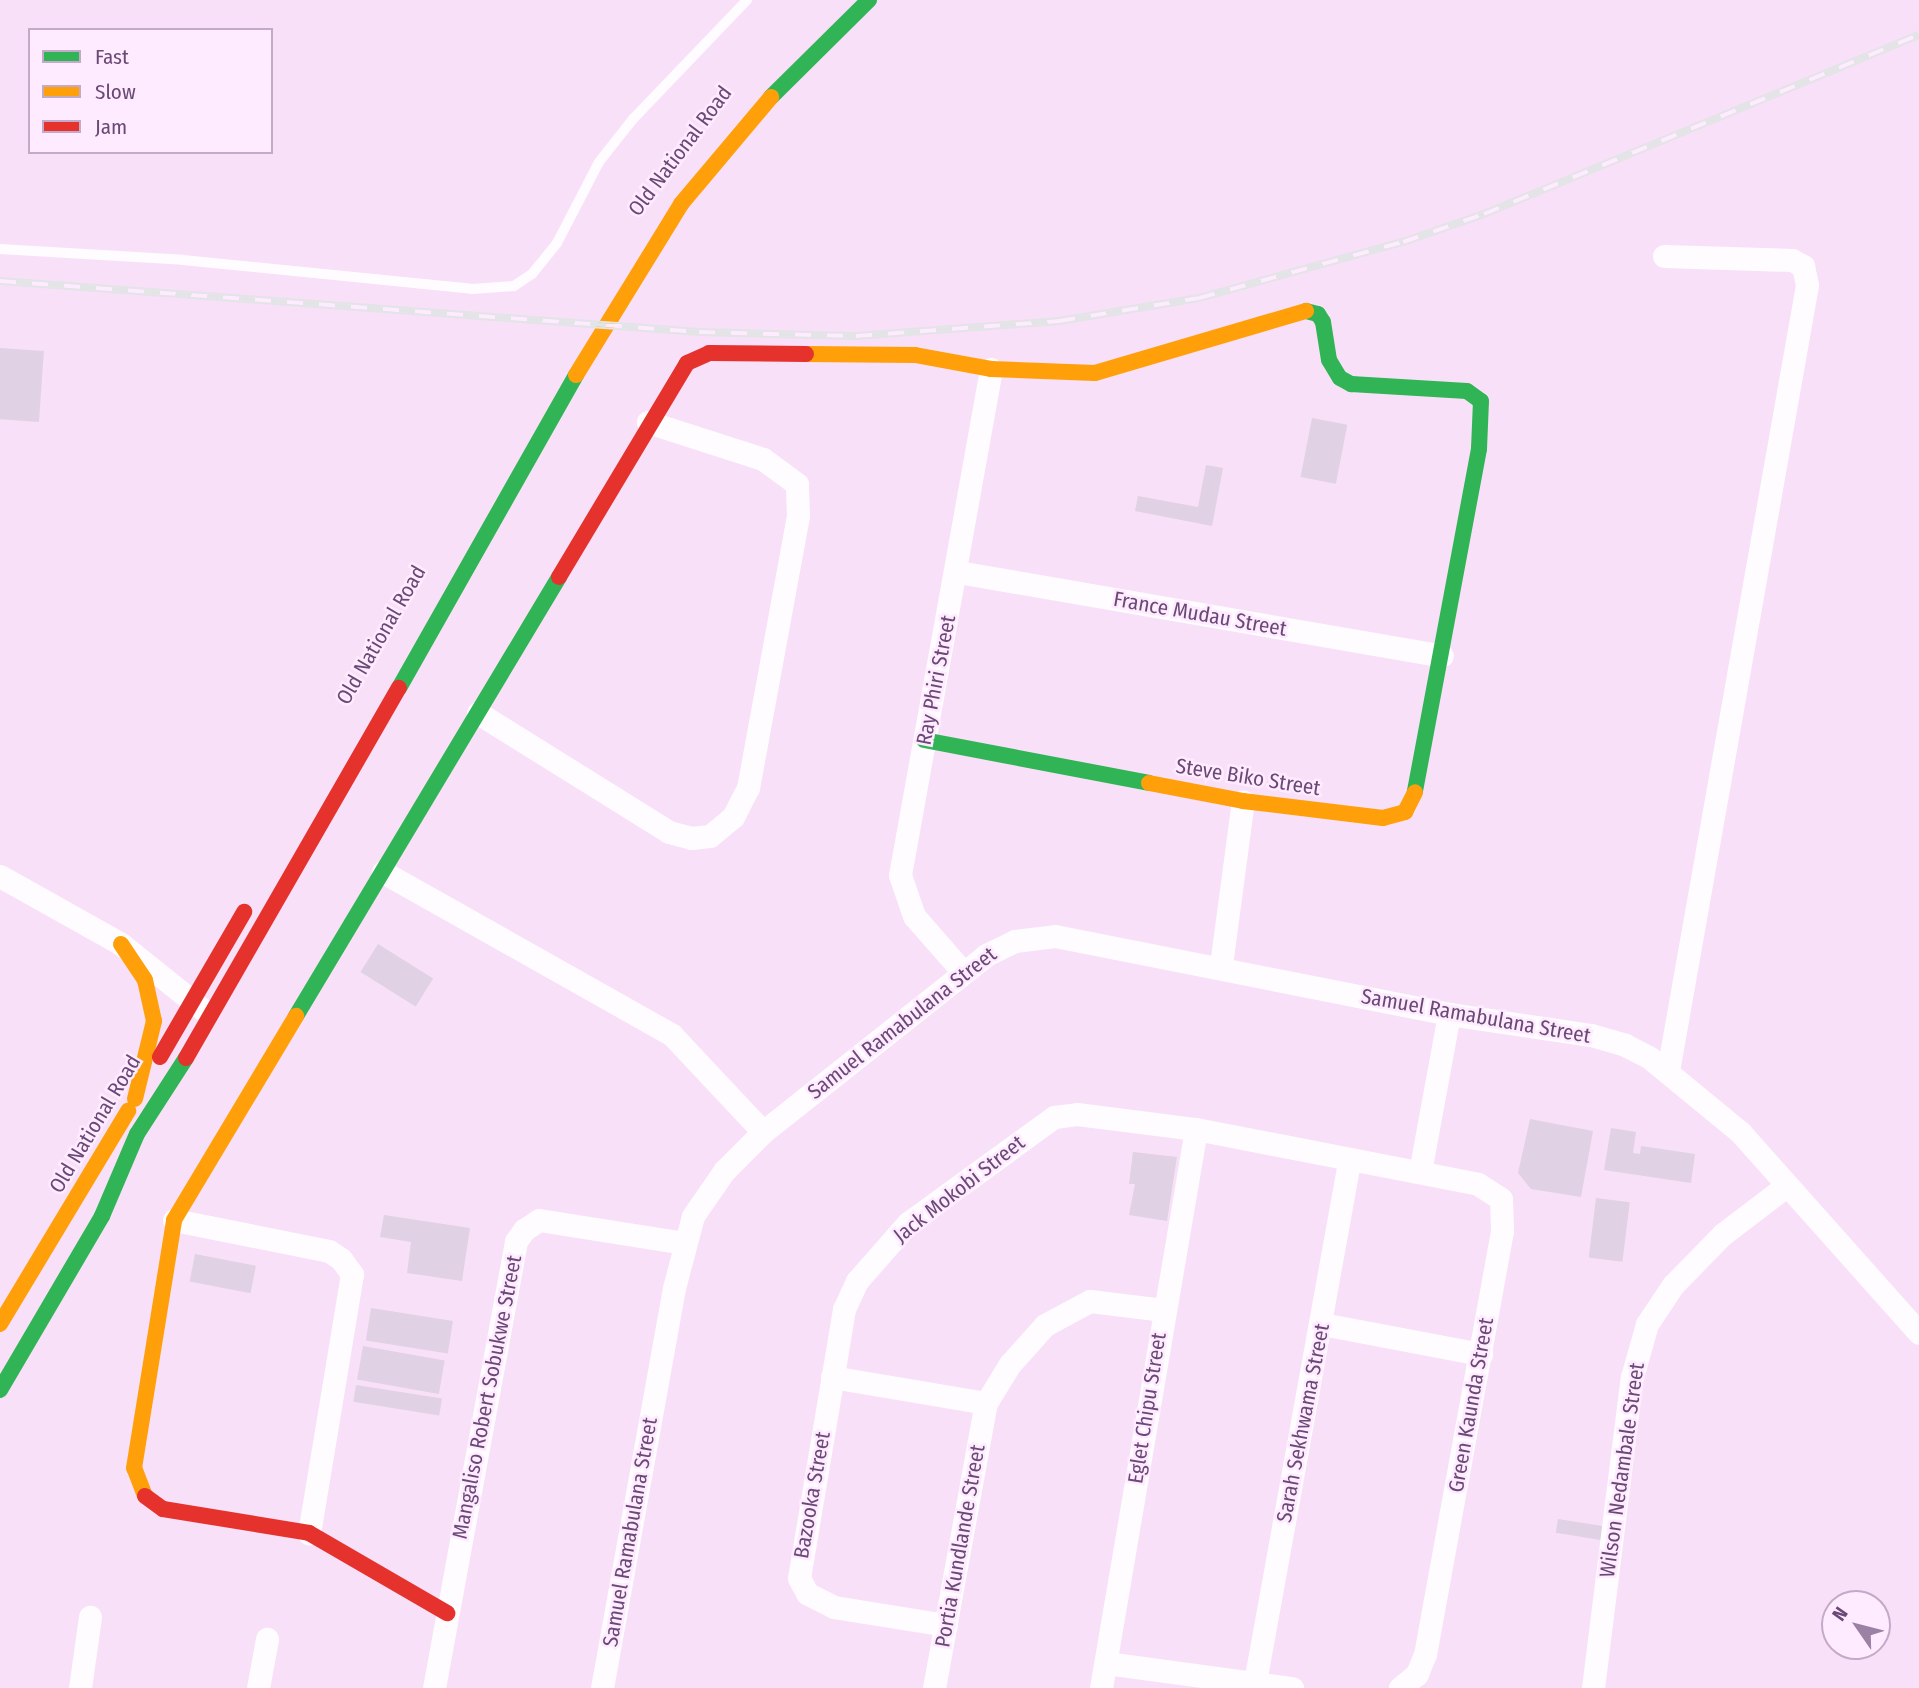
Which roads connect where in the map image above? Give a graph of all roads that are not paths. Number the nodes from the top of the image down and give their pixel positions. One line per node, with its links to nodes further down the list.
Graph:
1 (747, 0): 4 (lane)
2 (869, 0): 24 (street, Old National Road)
3 (709, 143): 6 (street, Old National Road)
4 (0, 249)
5 (1664, 256): 25 (street)
6 (622, 265)
7 (589, 319): 10 (street)
8 (992, 369): 9 (street); 11 (street, Ray Phiri Street); 12 (street)
9 (648, 422): 13 (street); 13 (street)
10 (487, 496)
11 (958, 572): 12 (street, France Mudau Street); 14 (street, Ray Phiri Street)
12 (1442, 656): 15 (street, Steve Biko Street)
13 (478, 713): 16 (street)
14 (924, 740): 15 (street, Steve Biko Street); 21 (street, Ray Phiri Street)
15 (1243, 801): 20 (street)
16 (383, 872): 28 (street); 32 (street)
17 (0, 876): 19 (street)
18 (252, 898): 22 (street, Old National Road)
19 (121, 944): 22 (street); 26 (street)
20 (1221, 965): 21 (street, Samuel Ramabulana Street); 23 (street, Samuel Ramabulana Street)
21 (964, 972): 28 (street, Samuel Ramabulana Street)
22 (192, 1003): 24 (street); 26 (street, Old National Road)
23 (1449, 1014): 25 (street, Samuel Ramabulana Street); 30 (street)
24 (214, 1015): 40 (street, Old National Road)
25 (1668, 1071): 31 (street, Samuel Ramabulana Street)
26 (135, 1099): 35 (street, Old National Road)
27 (1196, 1129): 29 (street, Jack Mokobi Street); 34 (street, Eglet Chipu Street); 39 (street, Jack Mokobi Street)
28 (763, 1132): 33 (street, Samuel Ramabulana Street)
29 (1349, 1162): 30 (street, Jack Mokobi Street); 36 (street, Sarah Sekhwama Street)
30 (1420, 1172): 38 (street, Green Kaunda Street)
31 (1786, 1186): 37 (street, Samuel Ramabulana Street); 57 (street, Wilson Nedambale Street)
32 (174, 1220): 42 (street); 42 (street)
33 (685, 1244): 43 (street, Mangaliso Robert Sobukwe Street); 52 (street, Samuel Ramabulana Street)
34 (1163, 1310): 41 (street); 47 (street, Eglet Chipu Street)
35 (0, 1324)
36 (1322, 1324): 38 (street); 48 (street, Sarah Sekhwama Street)
37 (1919, 1333)
38 (1481, 1354): 56 (street, Green Kaunda Street)
39 (832, 1377): 41 (street); 45 (street, Bazooka Street)
40 (0, 1390)
41 (986, 1403): 45 (street, Portia Kundlande Street)
42 (309, 1533): 43 (street)
43 (447, 1613): 51 (street, Mangaliso Robert Sobukwe Street)
44 (90, 1617): 49 (street)
45 (946, 1625): 53 (street, Portia Kundlande Street)
46 (267, 1639): 50 (street)
47 (1106, 1663): 48 (street); 54 (street, Eglet Chipu Street)
48 (1255, 1682): 55 (street)
49 (80, 1688)
50 (258, 1688)
51 (434, 1688)
52 (602, 1688)
53 (933, 1688)
54 (1101, 1688)
55 (1292, 1688)
56 (1400, 1688)
57 (1593, 1688)

